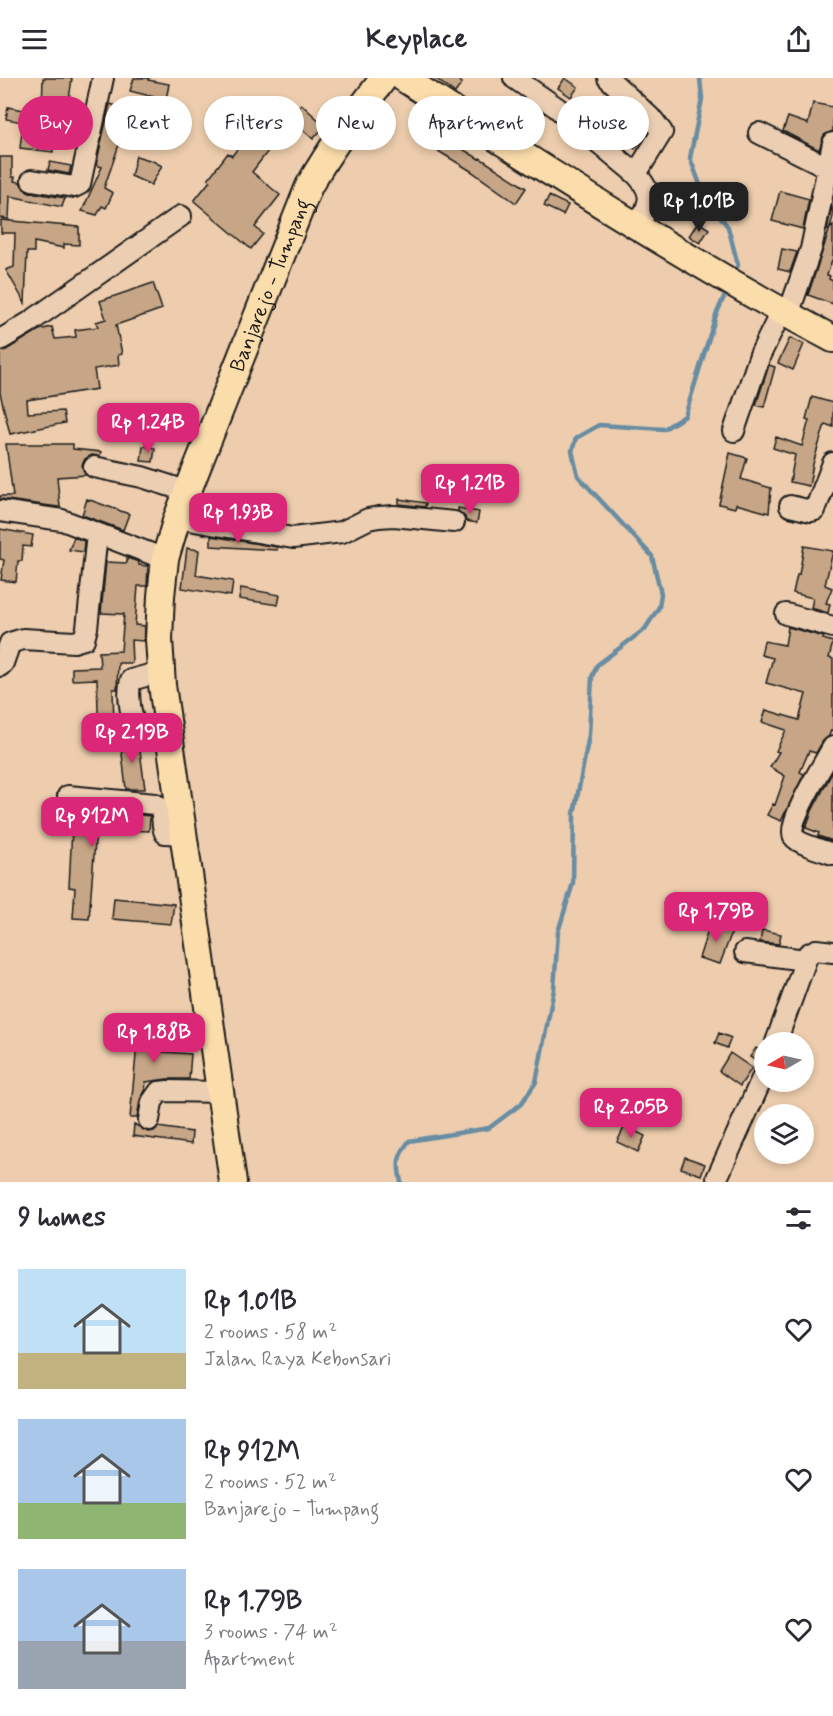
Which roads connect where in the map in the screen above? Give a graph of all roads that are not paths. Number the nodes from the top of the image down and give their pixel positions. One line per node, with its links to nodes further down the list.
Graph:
1 (103, 78): 10 (street)
2 (384, 78): 19 (main road, Banjarejo - Tumpang)
3 (403, 78): 12 (main road)
4 (514, 78): 9 (street)
5 (608, 78): 9 (street)
6 (759, 133): 8 (street)
7 (833, 143): 8 (street)
8 (827, 166): 13 (street)
9 (636, 174): 12 (street)
10 (32, 180)
11 (181, 216): 15 (street)
12 (638, 227): 13 (main road)
13 (784, 313): 14 (main road); 16 (street)
14 (833, 339)
15 (0, 340)
16 (734, 431)
17 (833, 463): 20 (street)
18 (94, 467): 19 (street)
19 (186, 491): 22 (main road, Banjarejo - Tumpang)
20 (790, 506)
21 (0, 511): 24 (street)
22 (177, 518): 23 (street); 25 (main road, Banjarejo - Tumpang)
23 (454, 522)
24 (97, 534): 25 (street); 28 (street)
25 (165, 559): 31 (main road, Banjarejo - Tumpang)
26 (786, 614): 27 (street)
27 (833, 627)
28 (0, 666)
29 (833, 747): 32 (street)
30 (68, 796): 31 (street)
31 (183, 834): 37 (main road, Banjarejo - Tumpang)
32 (833, 854)
33 (745, 952): 35 (street)
34 (833, 952): 35 (street)
35 (805, 960): 36 (street)
36 (780, 1032)
37 (220, 1092): 39 (street); 41 (main road, Banjarejo - Tumpang)
38 (756, 1092): 40 (street)
39 (149, 1120)
40 (717, 1178)
41 (233, 1182)

